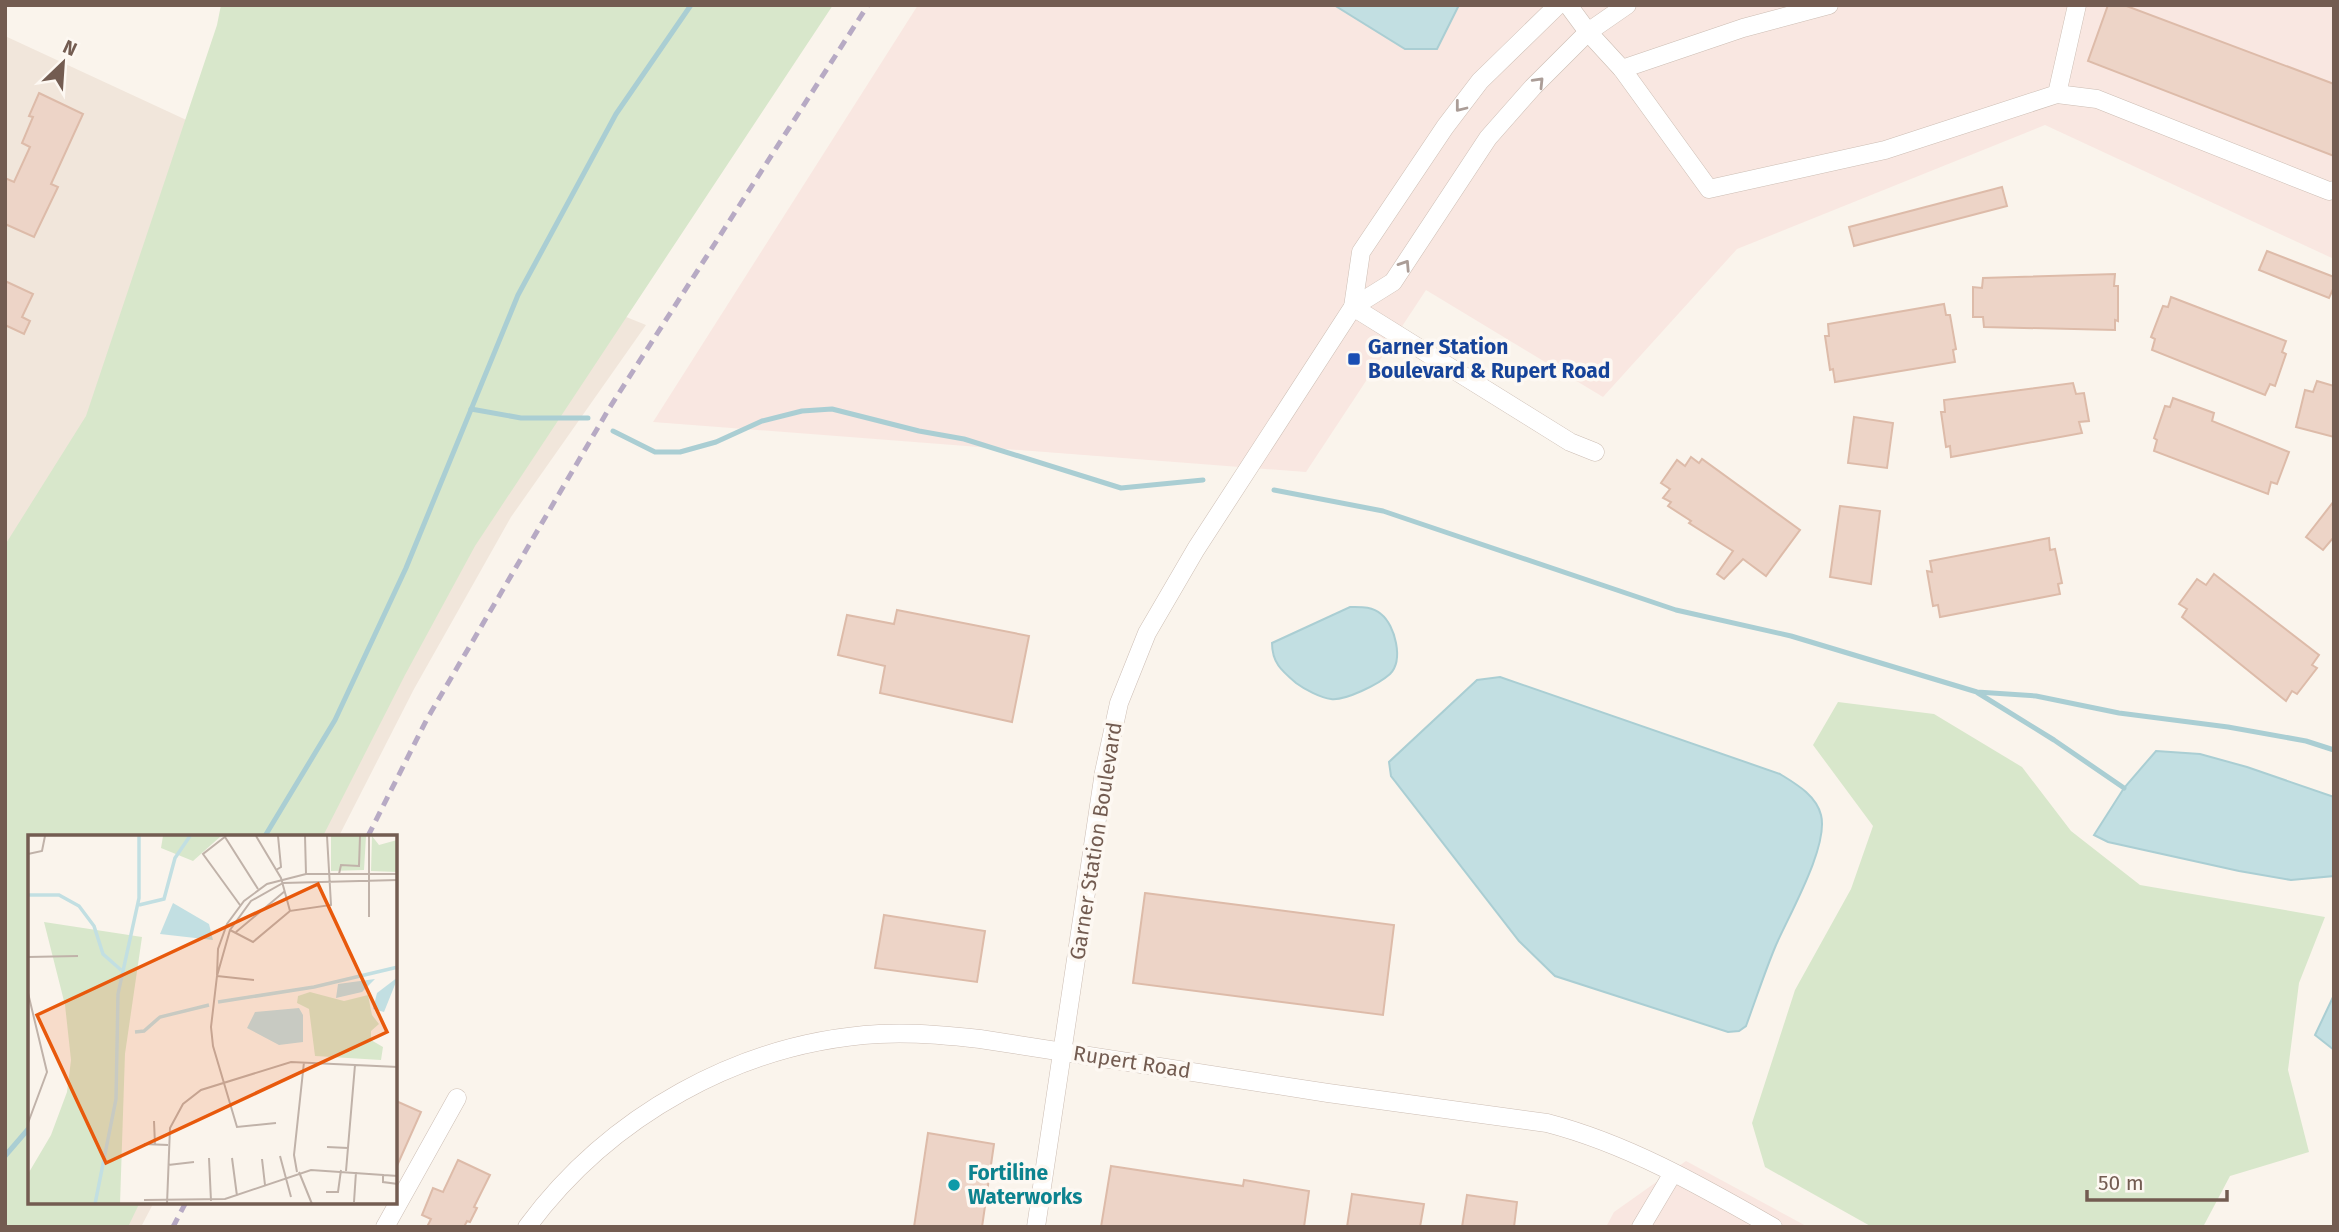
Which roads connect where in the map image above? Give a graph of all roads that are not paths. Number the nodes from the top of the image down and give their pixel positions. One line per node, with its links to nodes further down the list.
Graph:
1 (1558, 5): 10 (street, Garner Station Boulevard, one-way to 10)
2 (1567, 5): 6 (street)
3 (1627, 5): 6 (street, Garner Station Boulevard)
4 (1829, 5): 7 (street)
5 (2077, 5): 8 (street)
6 (1588, 32): 7 (street); 10 (street, Garner Station Boulevard, one-way to 6)
7 (1622, 69): 8 (street)
8 (2057, 94): 9 (street)
9 (2334, 190)
10 (1353, 307): 11 (street); 12 (street, Garner Station Boulevard)
11 (1595, 452)
12 (1063, 1052): 14 (street, Rupert Road); 16 (street, Rupert Road); 17 (street, Garner Station Boulevard)
13 (457, 1098): 15 (street)
14 (1673, 1173): 18 (street); 19 (street, Rupert Road)
15 (385, 1227)
16 (527, 1227)
17 (1035, 1227)
18 (1641, 1227)
19 (1773, 1227)

